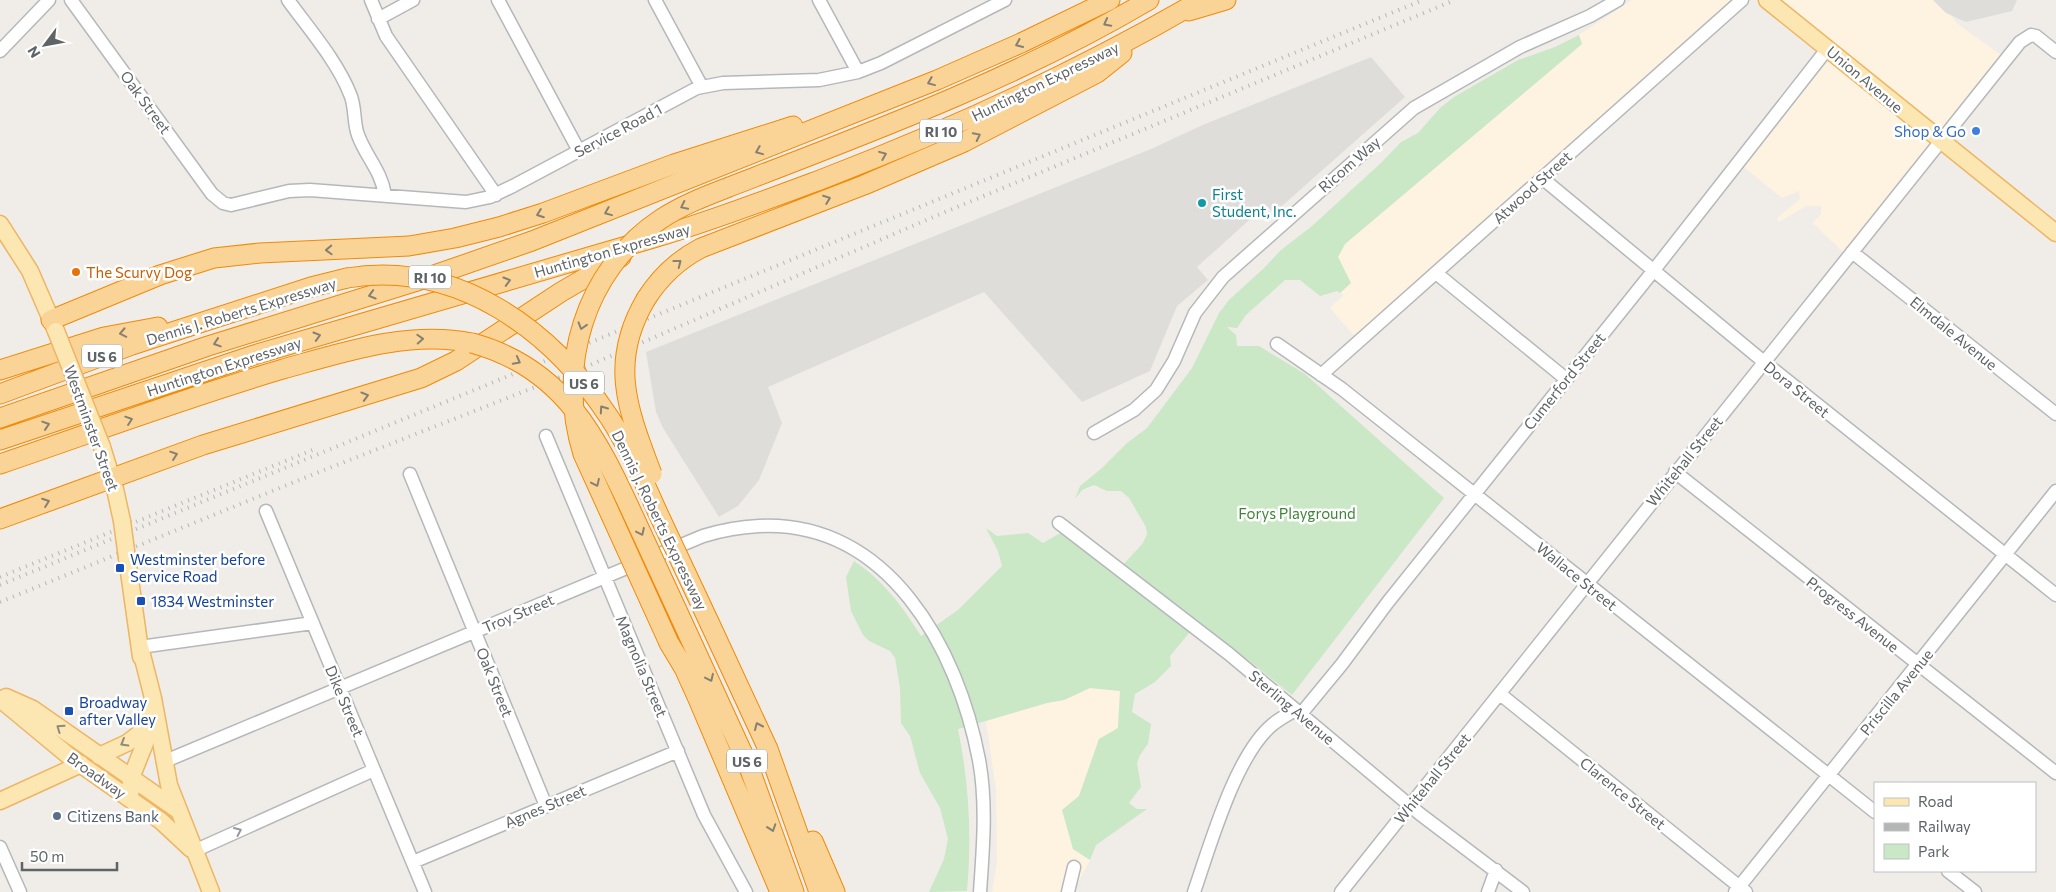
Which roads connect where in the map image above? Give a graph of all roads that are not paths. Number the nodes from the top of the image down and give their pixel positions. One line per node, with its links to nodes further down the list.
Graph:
1 (49, 0): 24 (street)
2 (71, 0): 34 (street, Oak Street)
3 (288, 0): 32 (street)
4 (371, 0): 20 (street)
5 (413, 0): 20 (street)
6 (498, 0): 30 (street)
7 (655, 0): 27 (street)
8 (819, 0): 26 (street)
9 (1005, 0): 18 (street, Service Road 1)
10 (1089, 0): 22 (highway)
11 (1110, 0): 22 (highway, Huntington Expressway / RI 10)
12 (1149, 0): 104 (highway, one-way to 104, bridge)
13 (1201, 0): 19 (highway, Huntington Expressway / RI 10)
14 (1226, 0): 19 (highway)
15 (1618, 0): 51 (street, Ricom Way)
16 (1742, 0): 31 (street, Atwood Street)
17 (1767, 0): 23 (main road, Union Avenue)
18 (986, 4): 26 (street, Service Road 1)
19 (1171, 17): 21 (highway, Huntington Expressway / RI 10)
20 (378, 19): 33 (street)
21 (1150, 28): 37 (highway, Huntington Expressway / RI 10, one-way to 21); 68 (highway, one-way to 21, bridge)
22 (1042, 33): 28 (highway, Huntington Expressway / RI 10, one-way to 28)
23 (1828, 48): 29 (main road, Union Avenue); 39 (street, Cumerford Street)
24 (0, 51)
25 (2056, 52): 29 (street, Whitehall Street)
26 (858, 72): 27 (street, Service Road 1)
27 (702, 86): 30 (street, Service Road 1)
28 (853, 114): 42 (highway, one-way to 42); 50 (highway, Huntington Expressway / RI 10, one-way to 50)
29 (1940, 141): 36 (main road, Union Avenue); 38 (street, Whitehall Street)
30 (579, 151): 33 (street, Service Road 1)
31 (1542, 178): 39 (street, Dora Street); 40 (street, Atwood Street)
32 (385, 195): 33 (street, Service Road 1); 34 (street, Service Road 1)
33 (496, 195)
34 (223, 203)
35 (0, 224): 42 (main road, Westminster Street)
36 (2056, 233)
37 (658, 238): 53 (highway, Huntington Expressway / RI 10, one-way to 37); 57 (highway, one-way to 37)
38 (1852, 252): 44 (street, Whitehall Street); 49 (street, Elmdale Avenue)
39 (1654, 270): 44 (street, Dora Street); 47 (street, Cumerford Street)
40 (1436, 272): 46 (street, Atwood Street); 47 (street)
41 (206, 321): 45 (highway, one-way to 45); 48 (highway, Dennis J. Roberts Expressway / US 6); 68 (highway, Dennis J. Roberts Expressway / US 6, one-way to 41, bridge)
42 (54, 326): 57 (main road, Westminster Street, bridge)
43 (1277, 344): 46 (street, Wallace Street)
44 (1764, 362): 55 (street, Whitehall Street); 63 (street, Dora Street)
45 (0, 370)
46 (1321, 375): 59 (street, Wallace Street)
47 (1566, 379): 59 (street, Cumerford Street)
48 (0, 394)
49 (2056, 414)
50 (0, 418)
51 (1094, 433)
52 (546, 436): 64 (street, Magnolia Street)
53 (0, 440)
54 (0, 464): 105 (highway, Dennis J. Roberts Expressway / US 6, one-way to 105, bridge)
55 (1675, 472): 65 (street, Whitehall Street); 71 (street, Progress Avenue)
56 (410, 474): 69 (street, Oak Street)
57 (112, 478): 61 (highway, one-way to 57); 70 (main road, Westminster Street, bridge)
58 (2056, 491): 63 (street, Priscilla Avenue)
59 (1474, 493): 65 (street, Wallace Street); 76 (street, Cumerford Street)
60 (266, 511): 67 (street, Dike Street)
61 (0, 519)
62 (1059, 523): 76 (street, Sterling Avenue)
63 (2005, 556): 66 (street, Dora Street); 71 (street, Priscilla Avenue)
64 (606, 577): 69 (street, Troy Street); 78 (street, Magnolia Street); 108 (street, Troy Street)
65 (1587, 584): 74 (street, Whitehall Street); 85 (street, Wallace Street)
66 (2056, 595)
67 (313, 623): 70 (street); 72 (street, Dike Street)
68 (710, 624): 83 (highway, Dennis J. Roberts Expressway / US 6, one-way to 68)
69 (474, 632): 72 (street, Troy Street); 89 (street, Oak Street)
70 (140, 647): 77 (main road, Westminster Street); 80 (main road, Westminster Street)
71 (1917, 665): 84 (street, Progress Avenue); 85 (street, Priscilla Avenue)
72 (340, 688): 80 (street, Troy Street); 82 (street, Dike Street)
73 (0, 694): 79 (main road, Broadway, one-way to 73)
74 (1500, 694): 90 (street, Whitehall Street); 99 (street, Clarence Street)
75 (0, 699): 81 (main road, Broadway)
76 (1298, 712): 90 (street, Sterling Avenue); 110 (street, Cumerford Street)
77 (147, 728): 79 (main road, one-way to 79); 86 (main road, Westminster Street)
78 (678, 751): 89 (street, Agnes Street); 103 (street, Magnolia Street)
79 (100, 756): 81 (street); 86 (main road, Broadway)
80 (163, 762): 91 (main road, Westminster Street)
81 (81, 764): 87 (main road, Broadway); 88 (main road)
82 (374, 770): 94 (street, one-way to 82); 95 (street, Dike Street)
83 (777, 771): 106 (highway, Dennis J. Roberts Expressway / US 6); 107 (highway)
84 (2056, 773)
85 (1829, 776): 92 (street, Wallace Street); 99 (street, Priscilla Avenue)
86 (131, 778): 87 (main road, Westminster Street); 91 (main road, Broadway)
87 (130, 798): 94 (main road, Broadway)
88 (0, 801)
89 (546, 806): 95 (street, Agnes Street)
90 (1410, 806): 97 (street, Sterling Avenue); 111 (street, Whitehall Street)
91 (179, 811): 94 (main road, Westminster Street)
92 (1874, 811)
93 (0, 847): 100 (street)
94 (194, 852): 101 (main road, Westminster Street)
95 (413, 862): 102 (street, Dike Street)
96 (1074, 867): 109 (street)
97 (1496, 870): 112 (street); 113 (street, Sterling Avenue)
98 (1949, 872): 114 (street)
99 (1740, 890)
100 (20, 892)
101 (211, 892)
102 (425, 892)
103 (746, 892)
104 (780, 892)
105 (794, 892)
106 (819, 892)
107 (835, 892)
108 (980, 892)
109 (1068, 892)
110 (1194, 892)
111 (1341, 892)
112 (1488, 892)
113 (1523, 892)
114 (1975, 892)

